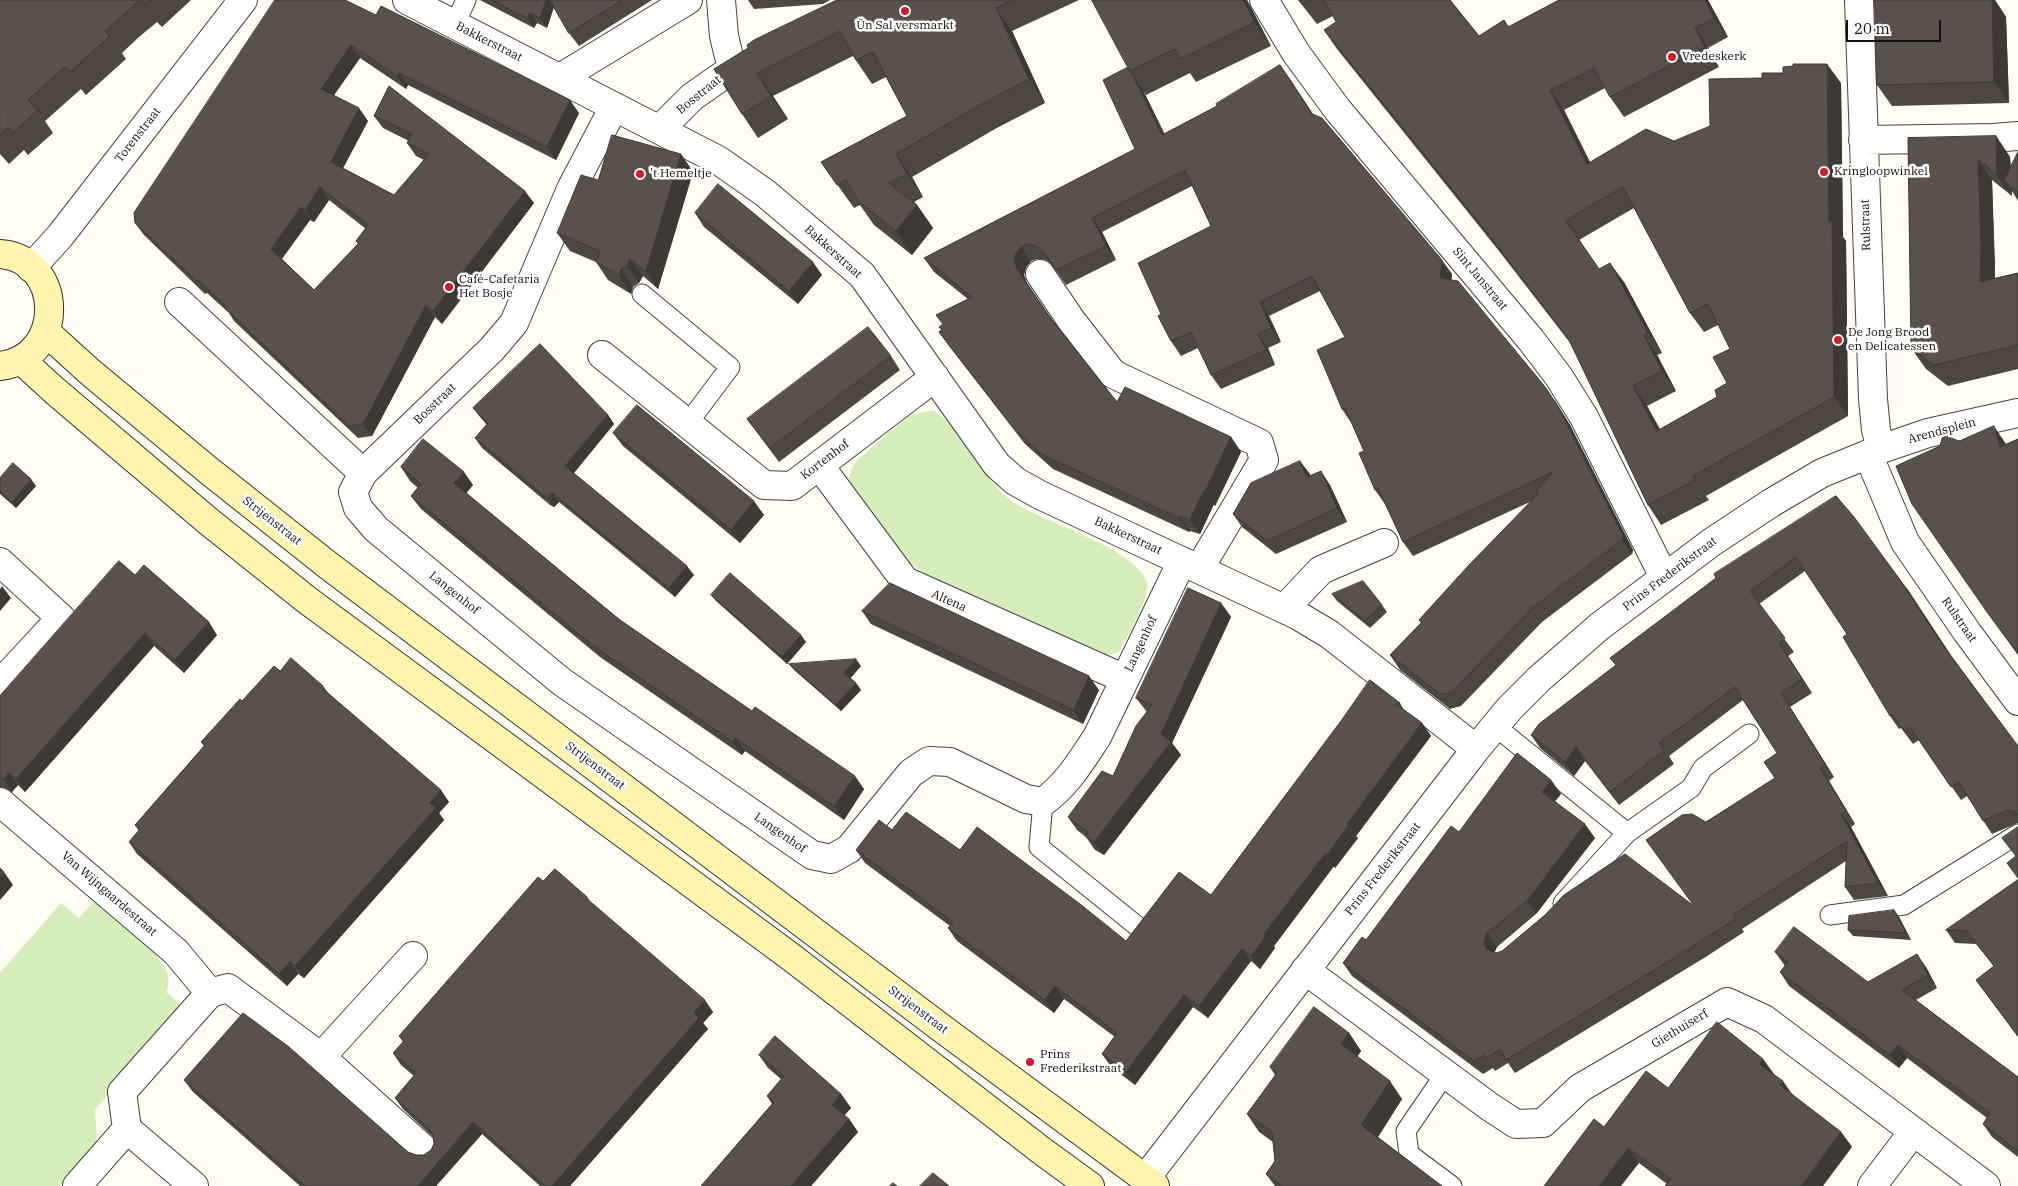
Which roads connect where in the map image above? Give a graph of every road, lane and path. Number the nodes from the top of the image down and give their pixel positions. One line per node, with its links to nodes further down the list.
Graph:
1 (243, 0): 17 (street, Torenstraat)
2 (407, 0): 8 (street, Bakkerstraat)
3 (466, 0): 8 (lane)
4 (688, 0): 11 (street)
5 (721, 0): 10 (street, Bosstraat)
6 (1264, 0): 33 (street, Sint Janstraat)
7 (1859, 0): 15 (street, Rulstraat)
8 (455, 24): 11 (street, Bakkerstraat)
9 (755, 54): 10 (street)
10 (732, 69): 13 (street, Bosstraat)
11 (560, 78): 12 (street, Bakkerstraat)
12 (614, 107): 13 (street, Bakkerstraat); 29 (street, Bosstraat)
13 (660, 129): 24 (street, Bakkerstraat)
14 (2018, 136): 15 (street)
15 (1863, 140): 27 (street, Rulstraat)
16 (0, 254): 17 (street)
17 (32, 268): 21 (street)
18 (1040, 274): 32 (street)
19 (642, 294): 26 (lane)
20 (178, 302): 29 (street)
21 (46, 332): 23 (street); 56 (street, Strijenstraat)
22 (602, 355): 26 (street, Kortenhof)
23 (10, 363): 59 (street)
24 (935, 377): 28 (street, Kortenhof); 32 (street, Bakkerstraat)
25 (2018, 413): 27 (street, Arendsplein)
26 (688, 423): 28 (street, Kortenhof)
27 (1874, 451): 33 (street, Prins Frederikstraat); 37 (street, Rulstraat)
28 (819, 465): 35 (street, Altena)
29 (363, 473): 42 (street, Langenhof)
30 (1384, 543): 34 (street)
31 (0, 562): 36 (street)
32 (1190, 565): 34 (street, Bakkerstraat); 35 (street, Langenhof)
33 (1664, 577): 38 (street, Prins Frederikstraat)
34 (1284, 609): 40 (street, Bakkerstraat)
35 (1125, 679): 42 (street, Langenhof)
36 (0, 684)
37 (2018, 701)
38 (1495, 726): 40 (street, Prins Frederikstraat); 43 (lane)
39 (1749, 734): 43 (lane)
40 (1476, 749): 49 (street, Prins Frederikstraat)
41 (0, 802): 50 (street, Van Wijngaardestraat)
42 (1043, 802): 47 (lane)
43 (1626, 833): 45 (lane)
44 (2018, 834): 46 (lane)
45 (1553, 913)
46 (1830, 915)
47 (1137, 926)
48 (413, 956): 51 (street)
49 (1305, 970): 52 (street, Giethuiserf); 56 (street, Prins Frederikstraat)
50 (210, 993): 51 (street); 53 (street)
51 (320, 1057): 55 (street)
52 (1445, 1074): 54 (street, Giethuiserf); 60 (lane)
53 (127, 1129): 57 (street); 58 (street)
54 (1913, 1132): 61 (street); 62 (street, Giethuiserf)
55 (427, 1152)
56 (1147, 1184)
57 (77, 1186)
58 (194, 1186)
59 (1090, 1186)
60 (1452, 1186)
61 (1872, 1186)
62 (1986, 1186)

